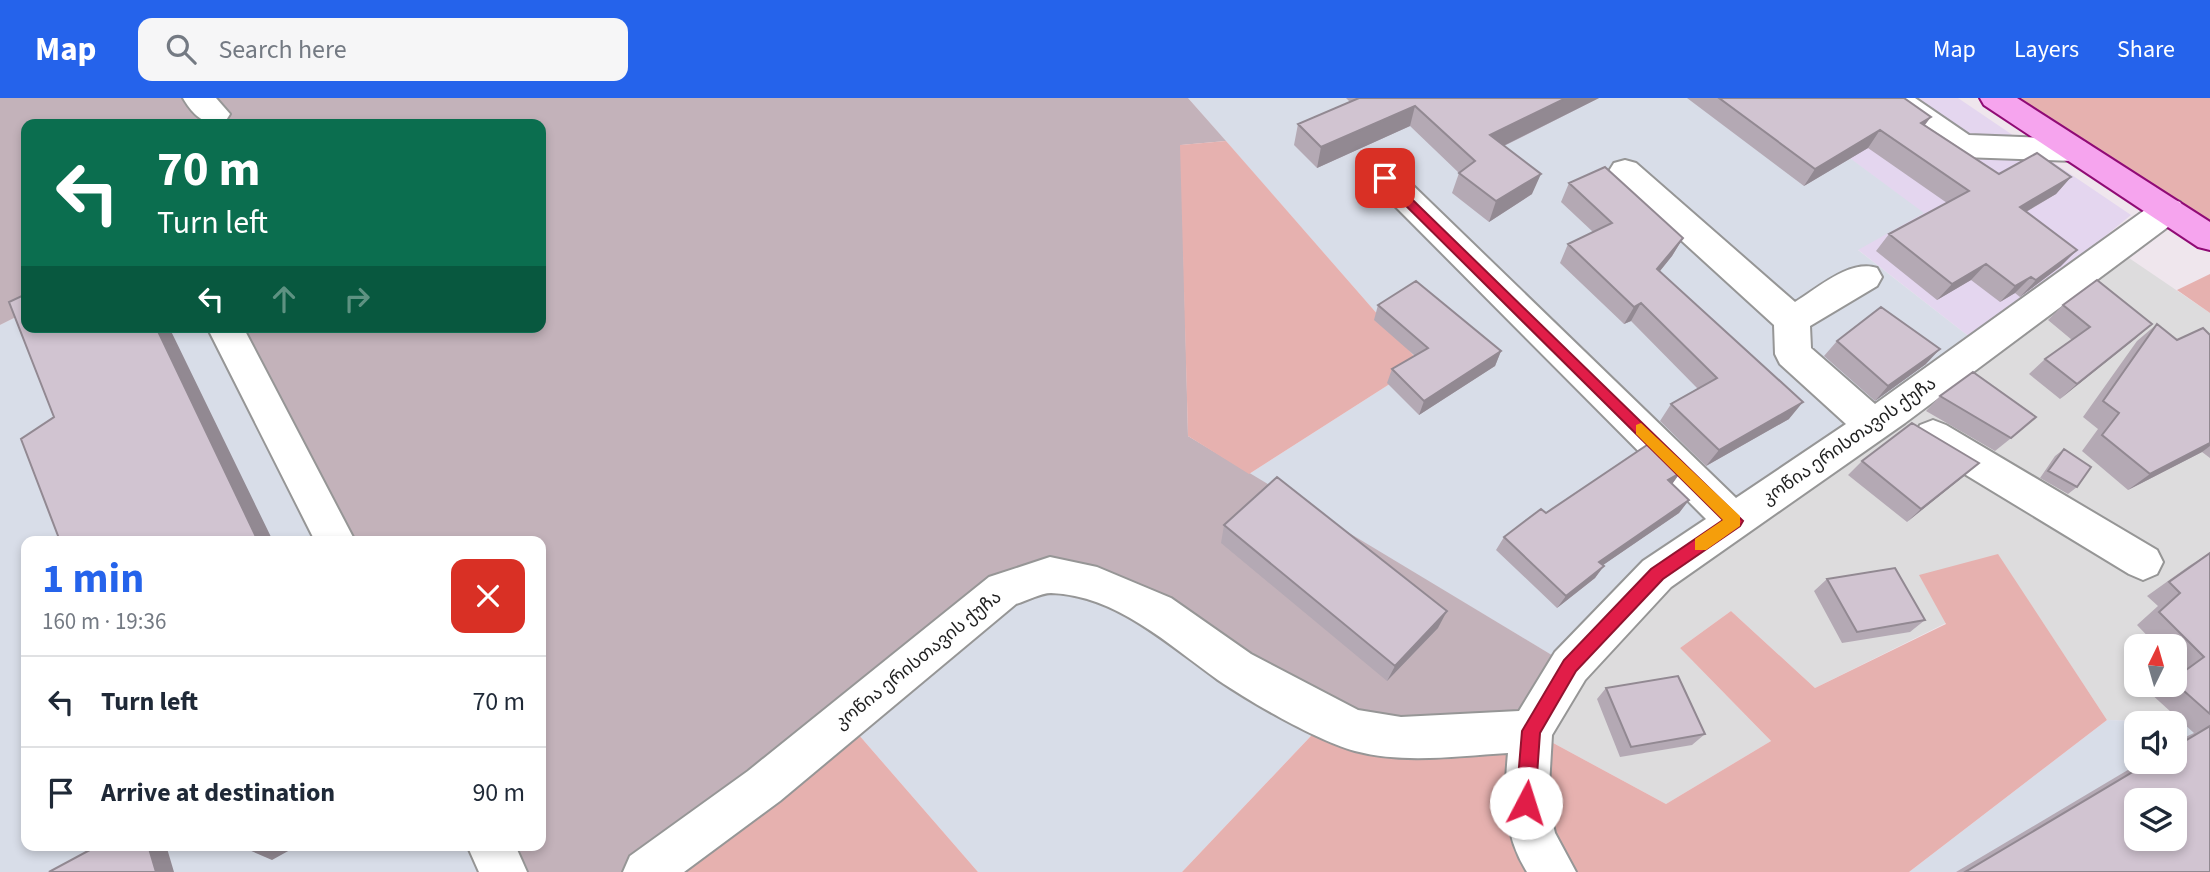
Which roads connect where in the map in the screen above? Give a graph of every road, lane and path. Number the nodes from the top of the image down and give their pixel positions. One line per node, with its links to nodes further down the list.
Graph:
1 (1893, 98): 3 (street)
2 (1995, 98): 3 (main road)
3 (2074, 150): 6 (main road)
4 (1625, 171): 9 (street)
5 (1385, 178): 12 (street)
6 (2168, 210): 7 (main road); 11 (street, კოწია ერისთავის ქუჩა)
7 (2210, 238)
8 (1865, 277): 9 (street)
9 (1792, 320): 11 (street)
10 (228, 333): 13 (street)
11 (1882, 418): 12 (street, კოწია ერისთავის ქუჩა); 14 (street)
12 (1734, 521): 15 (street, კოწია ერისთავის ქუჩა)
13 (332, 536)
14 (2143, 562)
15 (1531, 731): 18 (street, კოწია ერისთავის ქუჩა); 19 (street, კოწია ერისთავის ქუჩა)
16 (493, 851): 17 (street)
17 (504, 872)
18 (646, 872)
19 (1553, 872)

